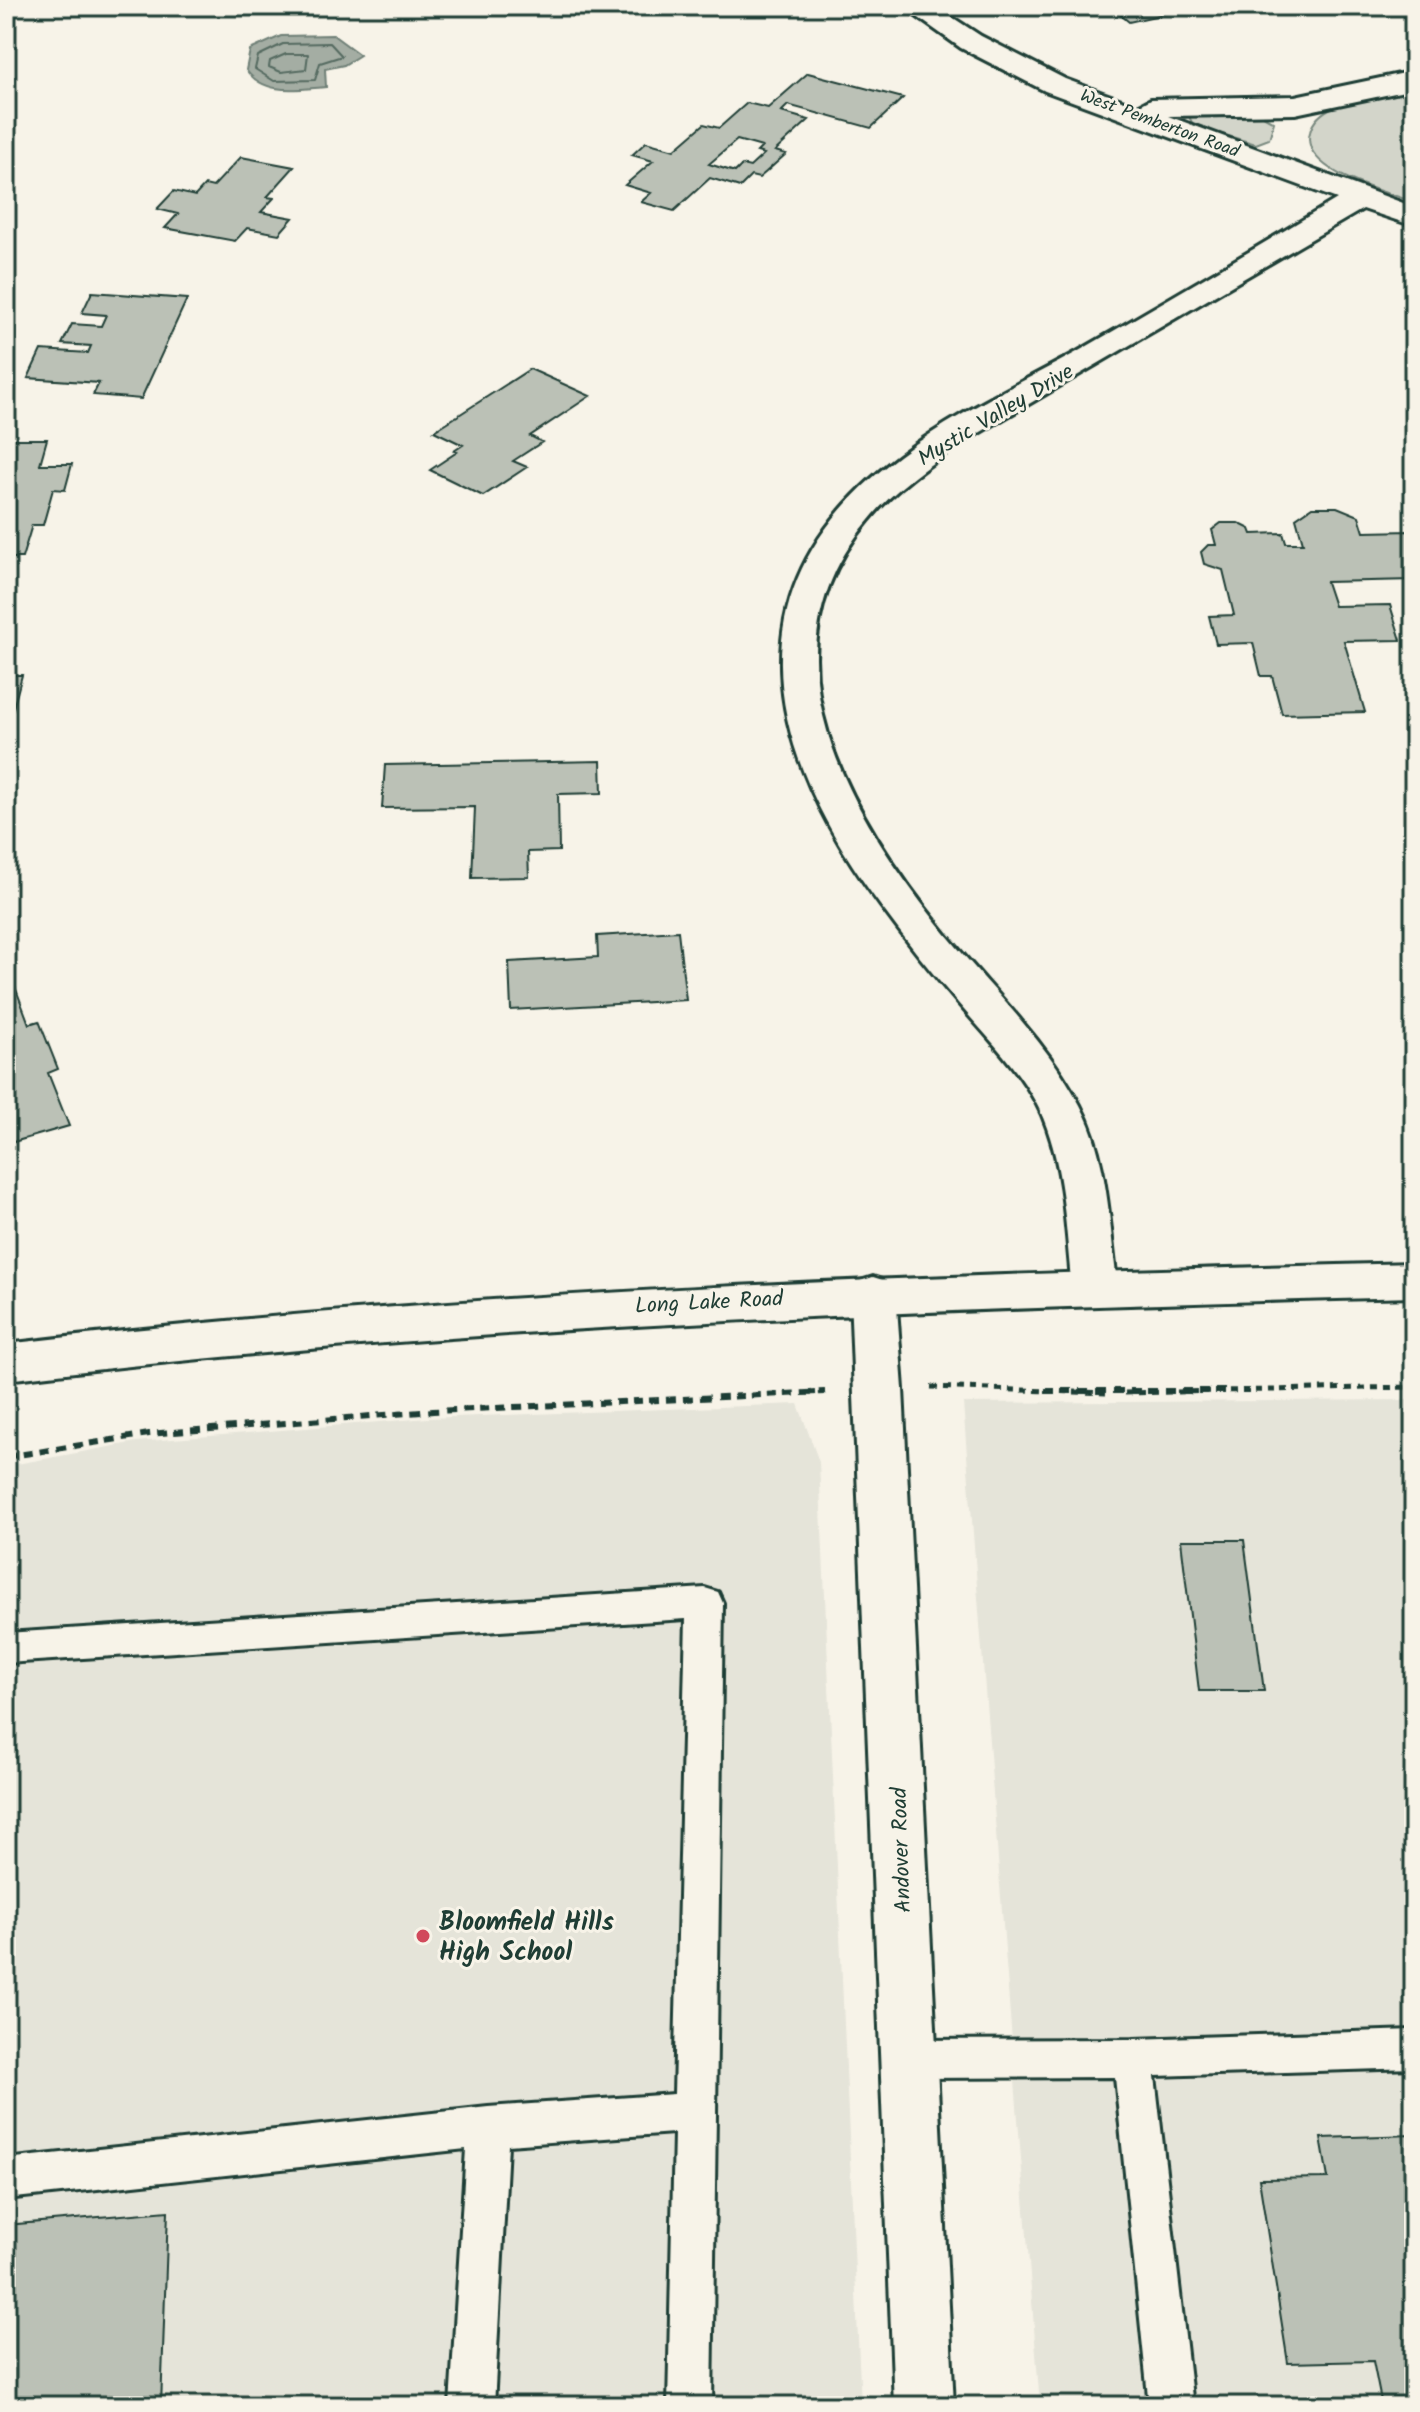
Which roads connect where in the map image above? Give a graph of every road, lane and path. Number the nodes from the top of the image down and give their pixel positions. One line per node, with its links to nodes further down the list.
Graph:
1 (916, 6): 4 (street, West Pemberton Road)
2 (1414, 80): 3 (street)
3 (1295, 105): 4 (street); 5 (street)
4 (1115, 107): 5 (street, West Pemberton Road)
5 (1304, 175): 6 (street, West Pemberton Road)
6 (1360, 198): 7 (street, West Pemberton Road); 9 (street, Mystic Valley Drive)
7 (1414, 217)
8 (1414, 1280): 9 (street, Long Lake Road)
9 (1095, 1288): 10 (street, Long Lake Road)
10 (873, 1294): 11 (street, Long Lake Road); 19 (street, Andover Road)
11 (6, 1362)
12 (961, 1386): 13 (path)
13 (1414, 1387)
14 (790, 1394): 15 (path)
15 (6, 1457)
16 (6, 1648): 20 (lane)
17 (1414, 2049): 18 (lane)
18 (1133, 2058): 19 (lane); 26 (lane)
19 (909, 2059): 25 (street, Andover Road)
20 (696, 2112): 21 (lane); 24 (lane)
21 (488, 2127): 22 (lane); 23 (lane)
22 (6, 2179)
23 (472, 2406)
24 (690, 2406)
25 (924, 2406)
26 (1171, 2406)

